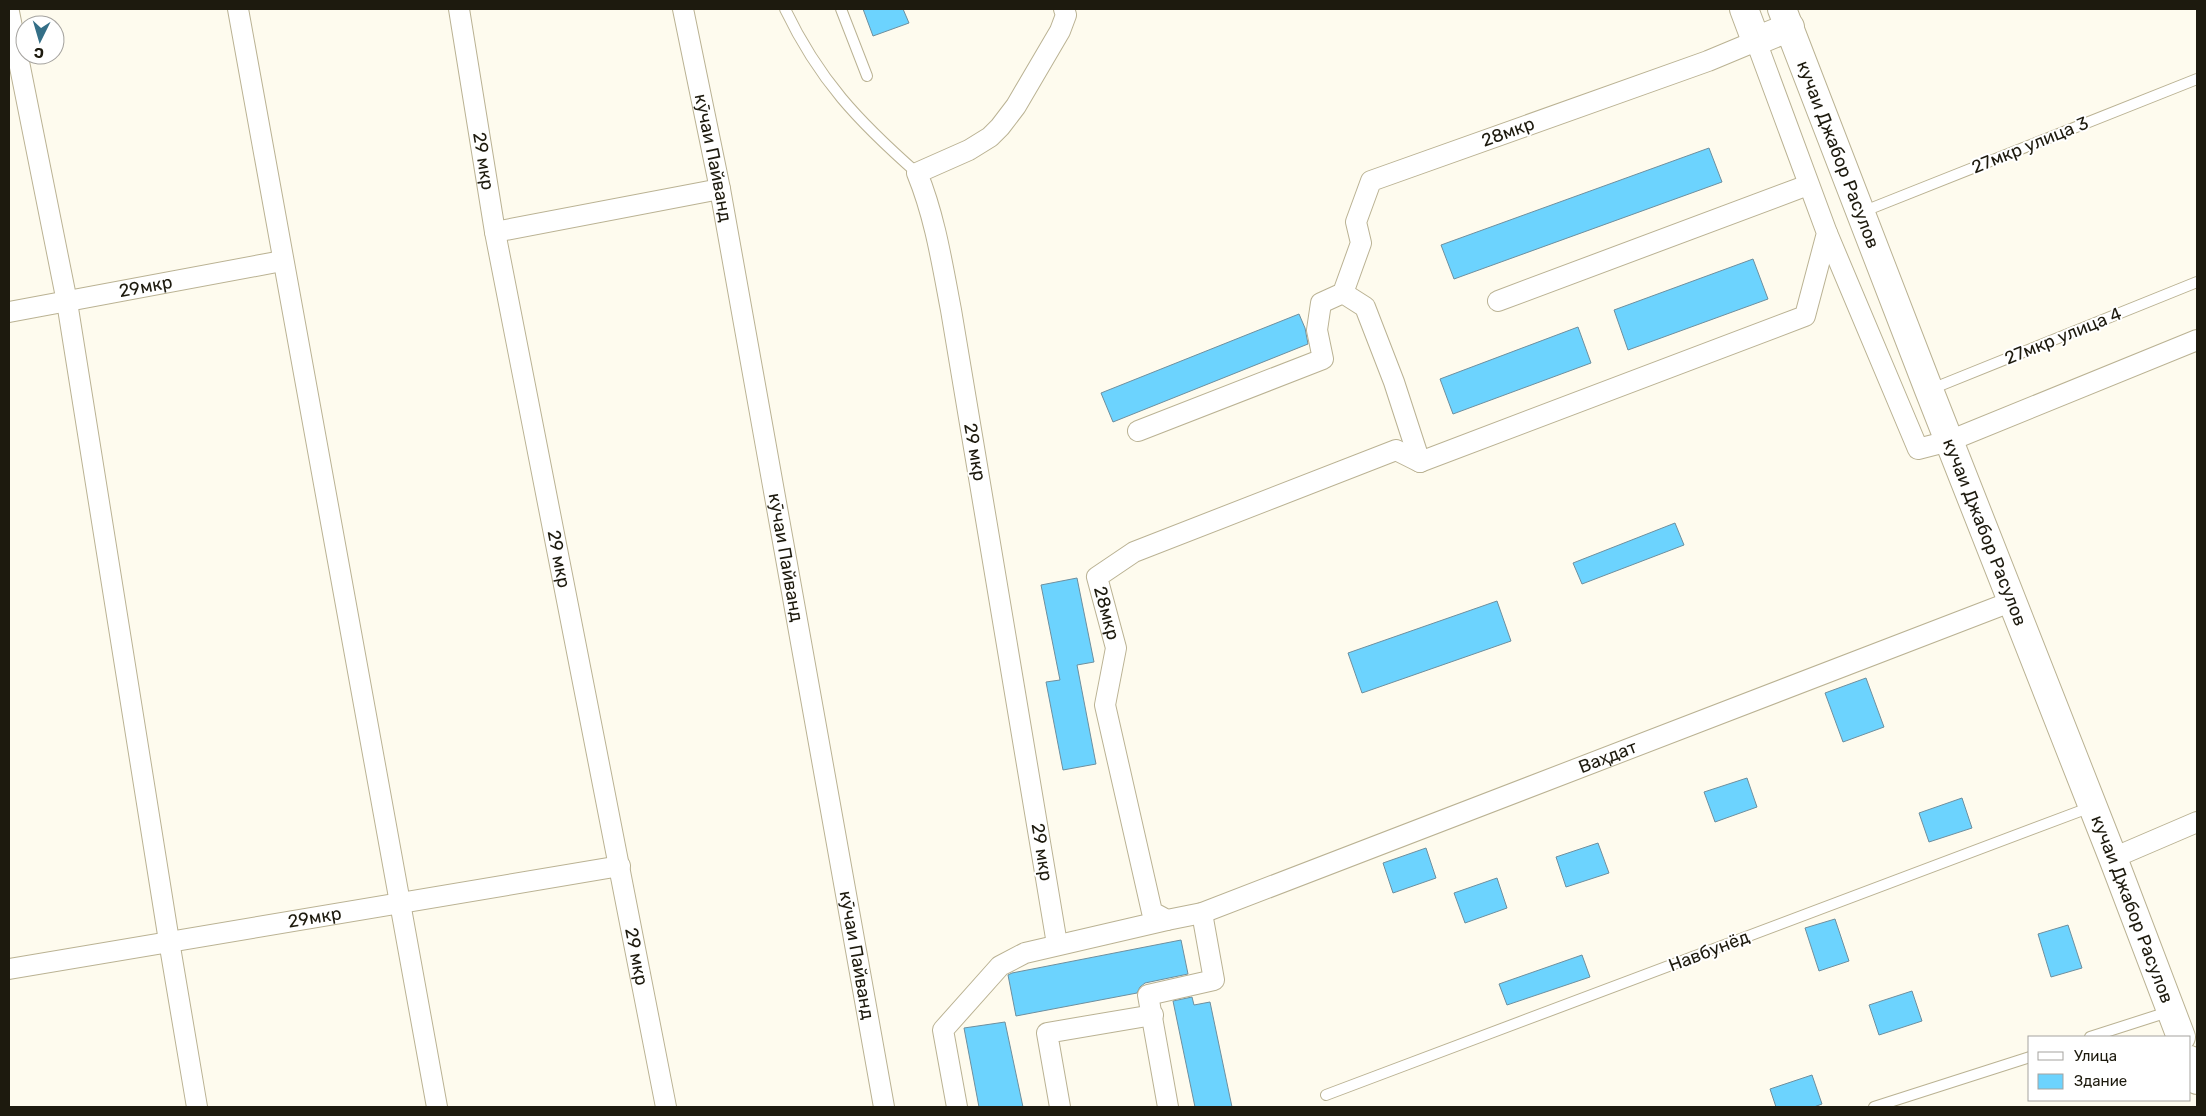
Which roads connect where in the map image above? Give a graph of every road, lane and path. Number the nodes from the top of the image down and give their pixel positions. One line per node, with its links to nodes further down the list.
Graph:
1 (238, 9): 19 (street)
2 (459, 9): 17 (street, 29 мкр)
3 (683, 9): 15 (street, кӯчаи Пайванд)
4 (784, 9): 13 (lane, 29 мкр)
5 (841, 9): 11 (lane)
6 (1744, 9): 10 (street)
7 (9, 12): 23 (street)
8 (1065, 12): 13 (street)
9 (1787, 15): 10 (street); 16 (street, кучаи Джабор Расулов)
10 (1756, 41): 14 (street); 21 (street, 28мкр)
11 (867, 76)
12 (2197, 79): 16 (lane, 27мкр улица 3)
13 (917, 173): 39 (street, 29 мкр)
14 (1808, 186): 18 (street); 22 (street)
15 (720, 189): 17 (street); 52 (street, кӯчаи Пайванд)
16 (1862, 212): 26 (street, кучаи Джабор Расулов)
17 (496, 232): 34 (street, 29 мкр)
18 (1826, 233): 28 (street); 29 (street)
19 (282, 261): 23 (street, 29мкр); 35 (street)
20 (2197, 282): 26 (lane, 27мкр улица 4)
21 (1342, 293): 27 (street); 29 (street)
22 (1498, 301)
23 (67, 302): 24 (street, 29мкр); 38 (street)
24 (9, 312)
25 (2197, 340): 28 (street)
26 (1929, 390): 28 (street, кучаи Джабор Расулов)
27 (1138, 431)
28 (1949, 441): 30 (street, кучаи Джабор Расулов)
29 (1420, 462): 37 (street, 28мкр)
30 (2013, 601): 31 (street, кучаи Джабор Расулов); 36 (street, Ваҳдат)
31 (2092, 806): 33 (street, кучаи Джабор Расулов); 48 (lane, Навбунёд)
32 (2197, 822): 33 (street)
33 (2114, 858): 41 (street, кучаи Джабор Расулов)
34 (620, 866): 35 (street, 29мкр); 51 (street, 29 мкр)
35 (401, 902): 38 (street, 29мкр); 50 (street)
36 (1202, 913): 37 (street); 42 (street)
37 (1167, 920): 39 (street)
38 (169, 942): 40 (street, 29мкр); 49 (street)
39 (1057, 944): 53 (street)
40 (9, 969)
41 (2172, 1011): 43 (lane); 44 (street, кучаи Джабор Расулов)
42 (1153, 1015): 54 (street); 55 (street)
43 (2093, 1036)
44 (2181, 1036)
45 (2028, 1058): 56 (lane)
46 (2191, 1063): 47 (street)
47 (2197, 1080)
48 (1326, 1095)
49 (197, 1107)
50 (437, 1107)
51 (666, 1107)
52 (884, 1107)
53 (957, 1107)
54 (1060, 1107)
55 (1168, 1107)
56 (1874, 1107)

